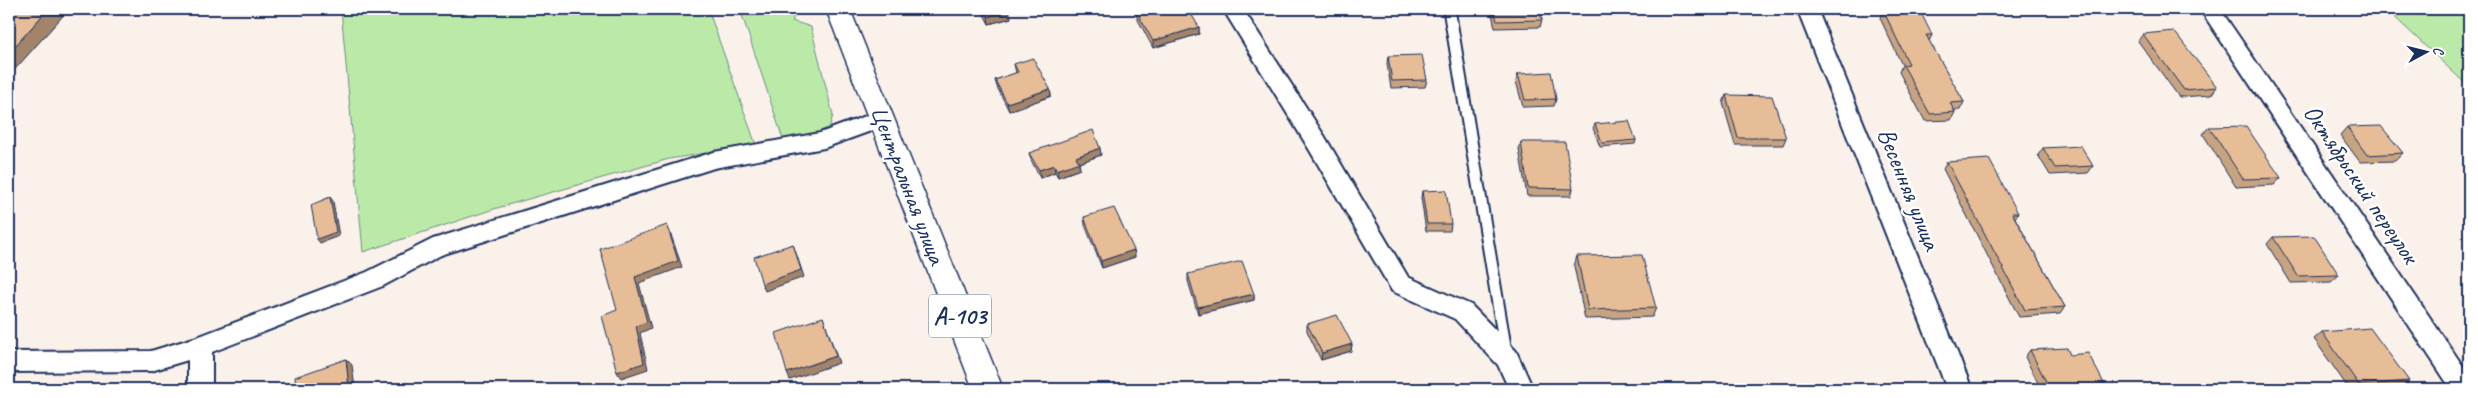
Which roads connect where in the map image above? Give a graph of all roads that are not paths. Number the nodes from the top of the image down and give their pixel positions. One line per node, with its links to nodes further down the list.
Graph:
1 (838, 9): 6 (main road, Центральная улица / А-103)
2 (1233, 9): 8 (street)
3 (1449, 9): 8 (lane)
4 (1807, 9): 13 (street, Весенняя улица)
5 (2210, 9): 14 (street, Октябрьский переулок)
6 (882, 118): 7 (street); 11 (main road, Центральная улица / А-103)
7 (200, 346): 9 (street); 10 (street)
8 (1507, 358): 12 (street)
9 (9, 362)
10 (200, 389)
11 (988, 389)
12 (1521, 389)
13 (1960, 389)
14 (2465, 389)

